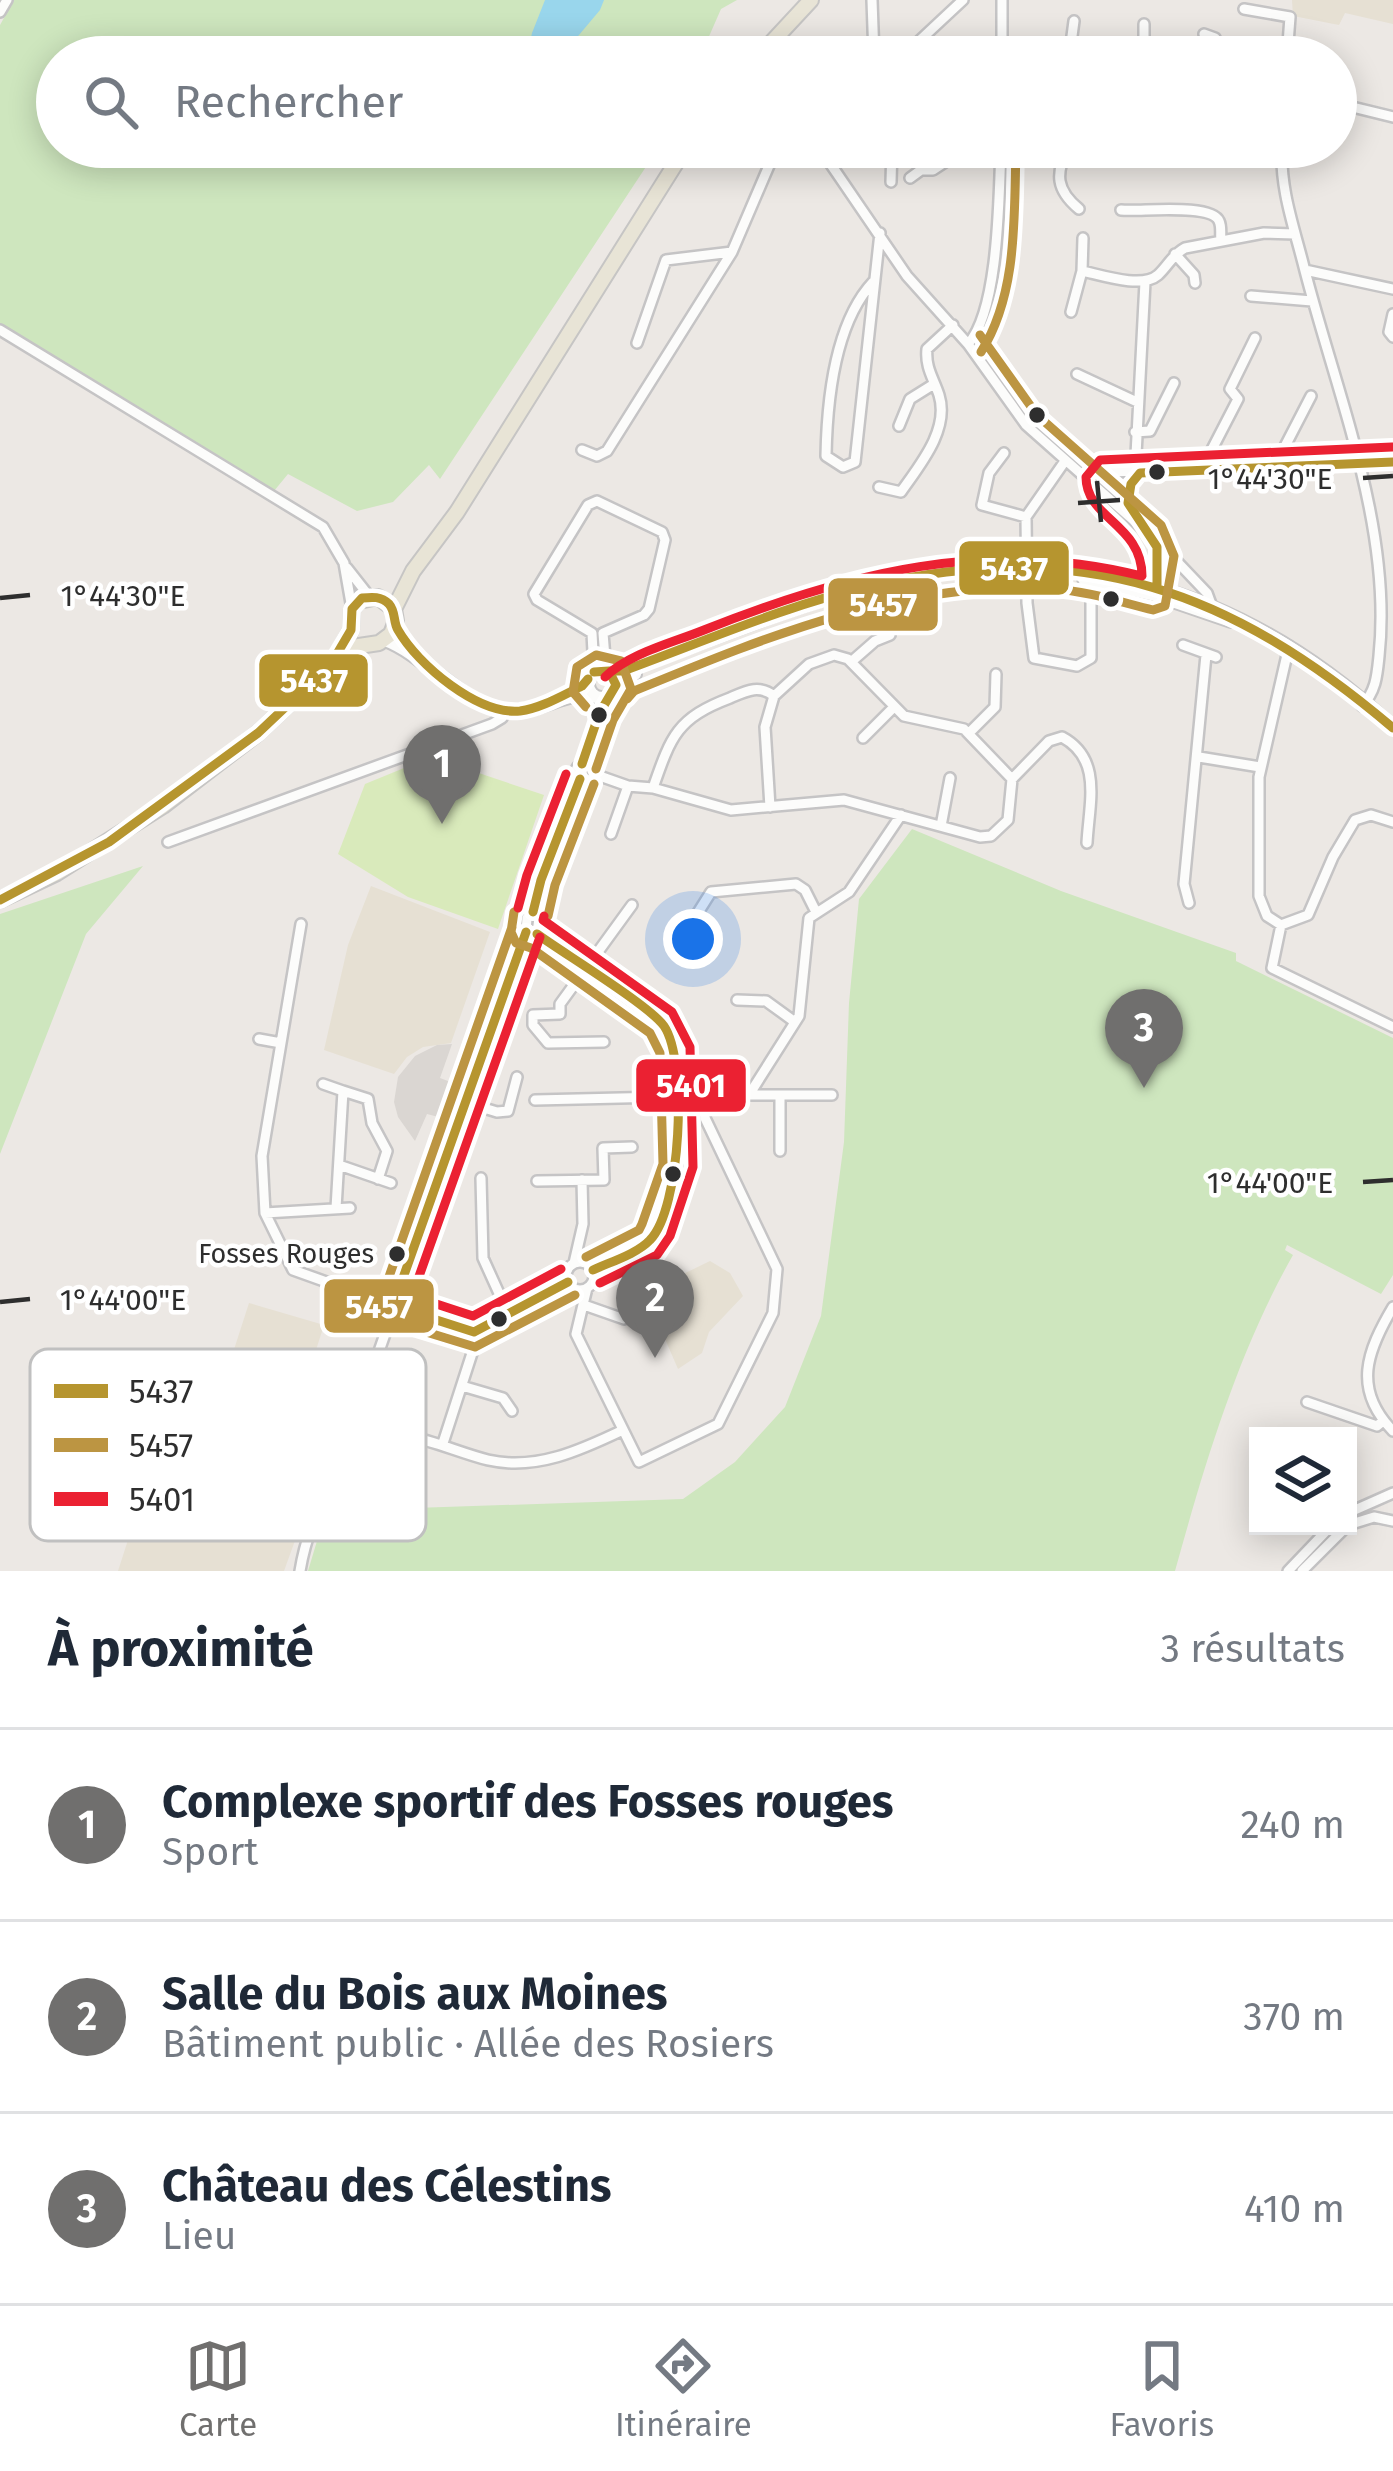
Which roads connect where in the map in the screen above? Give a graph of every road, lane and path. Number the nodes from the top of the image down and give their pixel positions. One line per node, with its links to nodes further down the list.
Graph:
1 (7, 0): 7 (street)
2 (811, 0): 11 (main road)
3 (872, 0): 12 (street)
4 (963, 0): 13 (street)
5 (1002, 0): 14 (street)
6 (1252, 6): 18 (street)
7 (0, 12)
8 (1074, 21): 15 (street)
9 (1144, 24): 16 (street)
10 (1204, 34): 17 (street)
11 (778, 36)
12 (873, 36)
13 (924, 36)
14 (1002, 36)
15 (1072, 36)
16 (1144, 36)
17 (1210, 36)
18 (1289, 36)
19 (1357, 109): 20 (street)
20 (1393, 117)
21 (673, 168): 79 (main road)
22 (768, 168): 37 (street)
23 (834, 168): 33 (street)
24 (891, 168): 30 (street)
25 (936, 168): 29 (street)
26 (999, 168): 54 (street)
27 (1062, 168): 31 (street)
28 (1281, 168): 34 (street)
29 (910, 178)
30 (891, 182)
31 (1079, 209)
32 (1121, 210): 36 (street)
33 (880, 232): 41 (street); 49 (street)
34 (1295, 234): 36 (street); 39 (street)
35 (1083, 238): 40 (street)
36 (1221, 242): 38 (street)
37 (733, 252): 53 (street); 62 (street)
38 (1175, 254): 42 (street); 43 (street)
39 (1305, 270): 44 (street); 46 (street)
40 (1082, 271): 42 (street); 47 (street)
41 (873, 282): 41 (street)
42 (1145, 282): 59 (street)
43 (1196, 283)
44 (1393, 290)
45 (1251, 296): 46 (street)
46 (1312, 301): 65 (street)
47 (1071, 312)
48 (1393, 314): 51 (street)
49 (953, 326): 54 (street); 57 (street)
50 (0, 330): 77 (street)
51 (1393, 337)
52 (1256, 338): 68 (street)
53 (637, 343)
54 (968, 344): 64 (street)
55 (1077, 374): 59 (street)
56 (1174, 383): 61 (street)
57 (934, 384): 60 (street); 72 (street)
58 (1311, 396): 67 (street)
59 (1138, 402): 61 (street)
60 (899, 426)
61 (1136, 432): 71 (street)
62 (582, 450)
63 (1004, 453): 74 (street)
64 (1064, 460): 69 (street); 74 (street)
65 (1363, 461): 66 (street); 67 (street); 99 (street)
66 (1393, 462)
67 (1283, 464): 68 (street)
68 (1206, 469): 71 (street)
69 (1079, 472): 70 (street); 73 (street)
70 (1107, 474): 71 (street); 73 (street)
71 (1133, 478): 73 (street); 75 (street)
72 (879, 487)
73 (1107, 495): 75 (street)
74 (1026, 517): 78 (street)
75 (1133, 518): 76 (street)
76 (1158, 551): 81 (street); 83 (street)
77 (344, 563): 82 (street); 84 (street)
78 (1028, 570): 80 (main road); 80 (street); 81 (main road); 95 (main road); 97 (main road)
79 (413, 571): 82 (main road); 85 (main road)
80 (1091, 580): 81 (main road)
81 (1156, 590): 83 (main road); 91 (main road)
82 (374, 597): 84 (main road); 85 (main road)
83 (1209, 598): 91 (main road)
84 (352, 609): 86 (main road)
85 (394, 618): 88 (main road); 92 (main road)
86 (351, 630): 89 (main road); 94 (main road)
87 (890, 635): 93 (street)
88 (385, 640): 89 (main road); 92 (main road)
89 (365, 643): 94 (main road)
90 (1183, 645): 106 (street)
91 (1288, 647): 99 (main road); 108 (street)
92 (418, 656): 102 (main road)
93 (851, 662): 98 (street); 100 (street)
94 (331, 664): 122 (main road)
95 (599, 673): 95 (street); 97 (main road); 97 (main road); 101 (main road)
96 (995, 674): 104 (street)
97 (603, 694): 101 (main road); 107 (street)
98 (774, 696): 114 (street); 115 (street)
99 (1364, 705): 103 (main road)
100 (894, 706): 104 (street); 105 (street)
101 (527, 710): 102 (main road)
102 (505, 711): 120 (street)
103 (1393, 731)
104 (969, 733): 111 (street)
105 (863, 738)
106 (1199, 757): 108 (street); 123 (street)
107 (582, 764): 109 (street); 112 (street)
108 (1260, 767): 127 (street)
109 (594, 774): 112 (street); 113 (street)
110 (950, 778): 118 (street)
111 (1012, 778): 118 (street); 121 (street)
112 (580, 779): 129 (street)
113 (628, 786): 114 (street); 119 (street)
114 (653, 788): 115 (street)
115 (770, 807): 116 (street)
116 (901, 815): 118 (street); 125 (street)
117 (1393, 823): 127 (street)
118 (941, 826)
119 (611, 834)
120 (169, 842)
121 (1087, 843)
122 (0, 901)
123 (1189, 903)
124 (632, 905): 130 (street)
125 (815, 910): 128 (street); 133 (street)
126 (301, 924): 137 (street)
127 (1281, 925): 134 (street)
128 (687, 930)
129 (532, 933): 130 (street); 148 (street)
130 (586, 969): 132 (street); 146 (street)
131 (737, 1000): 133 (street)
132 (560, 1015): 138 (street); 138 (street)
133 (795, 1022): 143 (street)
134 (1393, 1027)
135 (259, 1039): 137 (street)
136 (604, 1042): 138 (street)
137 (281, 1043): 159 (street)
138 (561, 1043)
139 (517, 1077): 148 (street)
140 (323, 1084): 141 (street)
141 (343, 1090): 151 (street); 153 (street)
142 (705, 1095): 143 (street); 146 (street); 175 (street)
143 (749, 1095): 144 (street)
144 (780, 1095): 145 (street); 150 (street)
145 (832, 1095)
146 (676, 1096): 147 (street); 161 (street)
147 (535, 1100)
148 (464, 1102): 164 (street)
149 (632, 1147): 154 (street)
150 (780, 1151)
151 (339, 1165): 153 (street); 157 (street)
152 (481, 1178): 167 (street)
153 (378, 1179): 156 (street)
154 (581, 1180): 155 (street); 160 (street)
155 (537, 1181)
156 (391, 1184)
157 (336, 1208): 158 (street); 159 (street)
158 (350, 1208)
159 (265, 1213): 164 (street)
160 (574, 1263): 161 (street); 162 (street)
161 (593, 1270): 163 (street)
162 (568, 1282): 163 (street); 167 (street)
163 (586, 1288): 165 (street)
164 (393, 1306): 169 (street); 170 (street)
165 (584, 1306): 168 (street); 175 (street)
166 (1393, 1307): 174 (street)
167 (508, 1311): 169 (street)
168 (624, 1318)
169 (474, 1332): 171 (street)
170 (378, 1349)
171 (462, 1386): 173 (street); 178 (street)
172 (1307, 1402): 174 (street)
173 (512, 1412)
174 (1383, 1421): 176 (street)
175 (622, 1430): 178 (street)
176 (1393, 1431)
177 (426, 1440): 178 (street)
178 (443, 1443)
179 (1393, 1493): 180 (street)
180 (1357, 1509)
181 (1393, 1521): 182 (street)
182 (1357, 1523)
183 (1322, 1535): 187 (street)
184 (1339, 1535): 188 (street)
185 (305, 1541): 186 (street)
186 (298, 1571)
187 (1288, 1571)
188 (1302, 1571)

